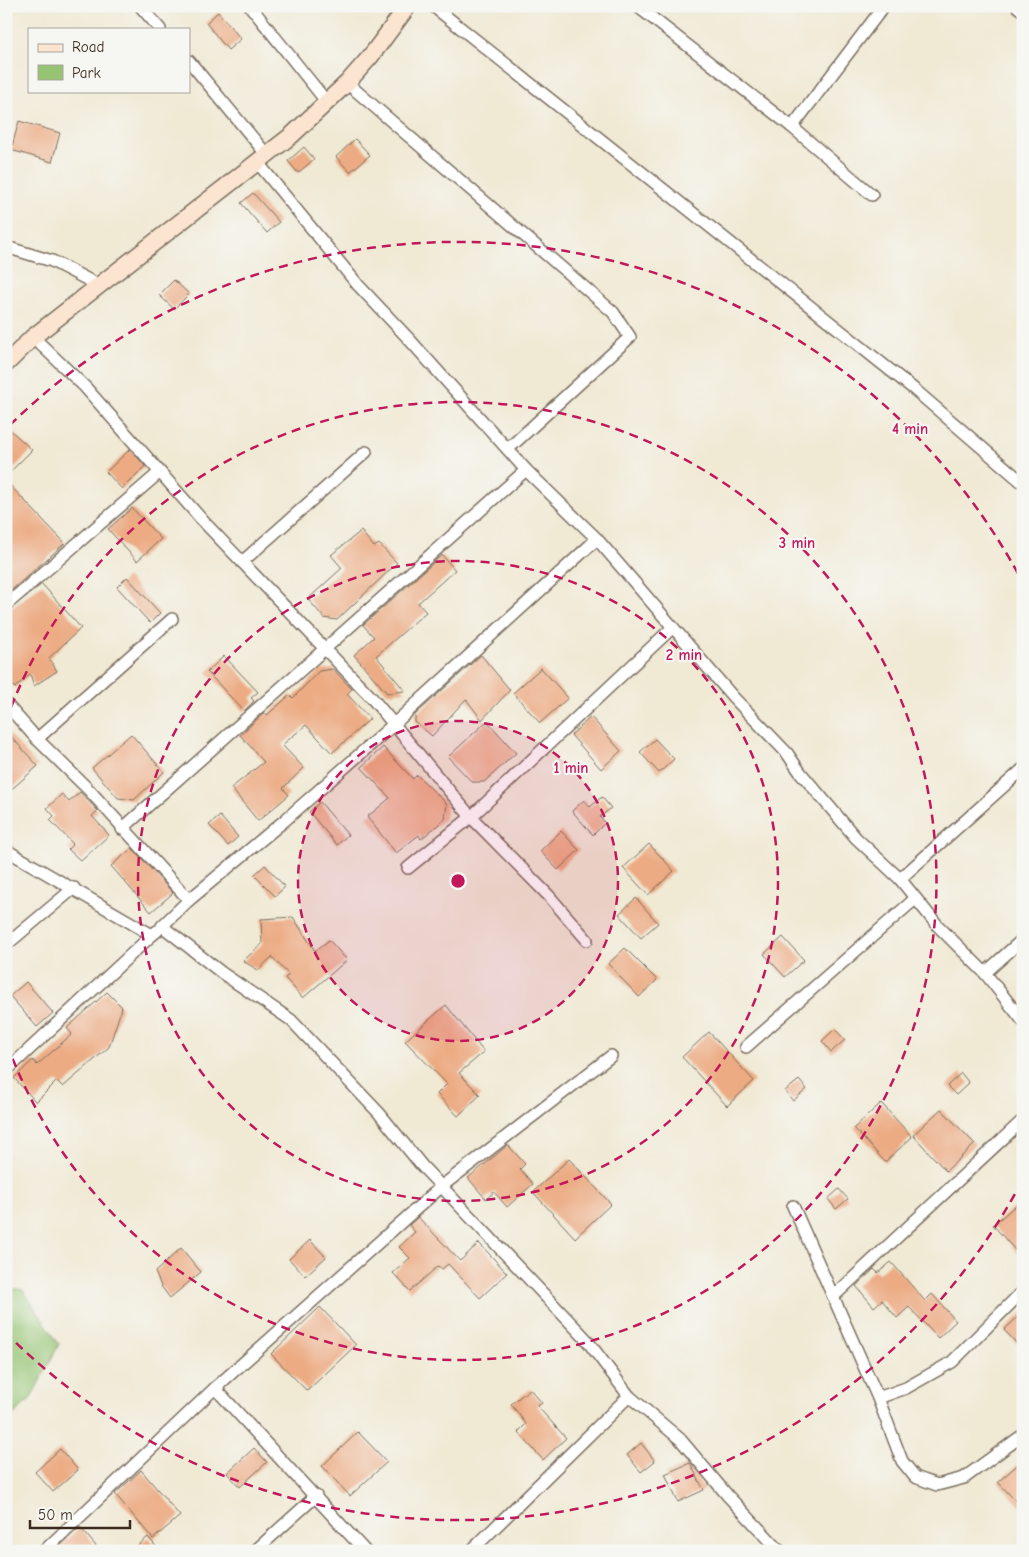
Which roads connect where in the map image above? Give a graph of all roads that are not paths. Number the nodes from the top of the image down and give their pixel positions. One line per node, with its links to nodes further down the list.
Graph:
1 (140, 6): 9 (street)
2 (250, 6): 12 (street)
3 (408, 6): 11 (main road)
4 (433, 6): 24 (street)
5 (637, 6): 13 (street)
6 (884, 6): 13 (street)
7 (1017, 6): 8 (street)
8 (1023, 11)
9 (159, 28)
10 (190, 62): 14 (street)
11 (347, 83): 12 (main road); 20 (street)
12 (326, 101): 14 (main road)
13 (792, 127): 15 (street)
14 (262, 159): 17 (main road); 20 (street)
15 (872, 195)
16 (6, 246): 17 (street)
17 (98, 285): 18 (main road)
18 (33, 337): 19 (main road); 23 (street)
19 (6, 364)
20 (508, 449): 22 (street)
21 (366, 452): 26 (street)
22 (526, 470): 25 (street); 30 (street)
23 (160, 472): 26 (street); 27 (street)
24 (1023, 483)
25 (597, 539): 29 (street); 32 (street)
26 (242, 562): 30 (street)
27 (6, 605)
28 (172, 618): 33 (street)
29 (672, 628): 35 (street); 39 (street)
30 (326, 648): 32 (street); 36 (street)
31 (6, 704): 33 (street)
32 (394, 724): 35 (street); 42 (street)
33 (37, 739): 36 (street)
34 (1023, 769): 39 (street)
35 (472, 817): 38 (street); 46 (street)
36 (122, 829): 42 (street)
37 (6, 850): 40 (street)
38 (408, 868)
39 (900, 879): 41 (street)
40 (74, 888): 44 (street); 47 (street)
41 (915, 898): 48 (street); 50 (street)
42 (189, 900): 43 (street)
43 (162, 926): 44 (street); 54 (street)
44 (152, 935): 52 (street)
45 (1023, 939): 48 (street)
46 (587, 940)
47 (6, 945)
48 (985, 973): 49 (street)
49 (1023, 1020)
50 (746, 1047)
51 (611, 1056): 54 (street)
52 (6, 1071)
53 (1023, 1120): 57 (street)
54 (442, 1186): 58 (street); 59 (street)
55 (793, 1206): 57 (street)
56 (1023, 1291): 60 (street)
57 (834, 1296): 60 (street)
58 (214, 1388): 62 (street); 63 (street)
59 (629, 1396): 66 (street); 67 (street)
60 (878, 1398): 61 (street)
61 (1023, 1435)
62 (316, 1496): 64 (street); 65 (street)
63 (44, 1551)
64 (255, 1551)
65 (365, 1551)
66 (470, 1551)
67 (780, 1551)

